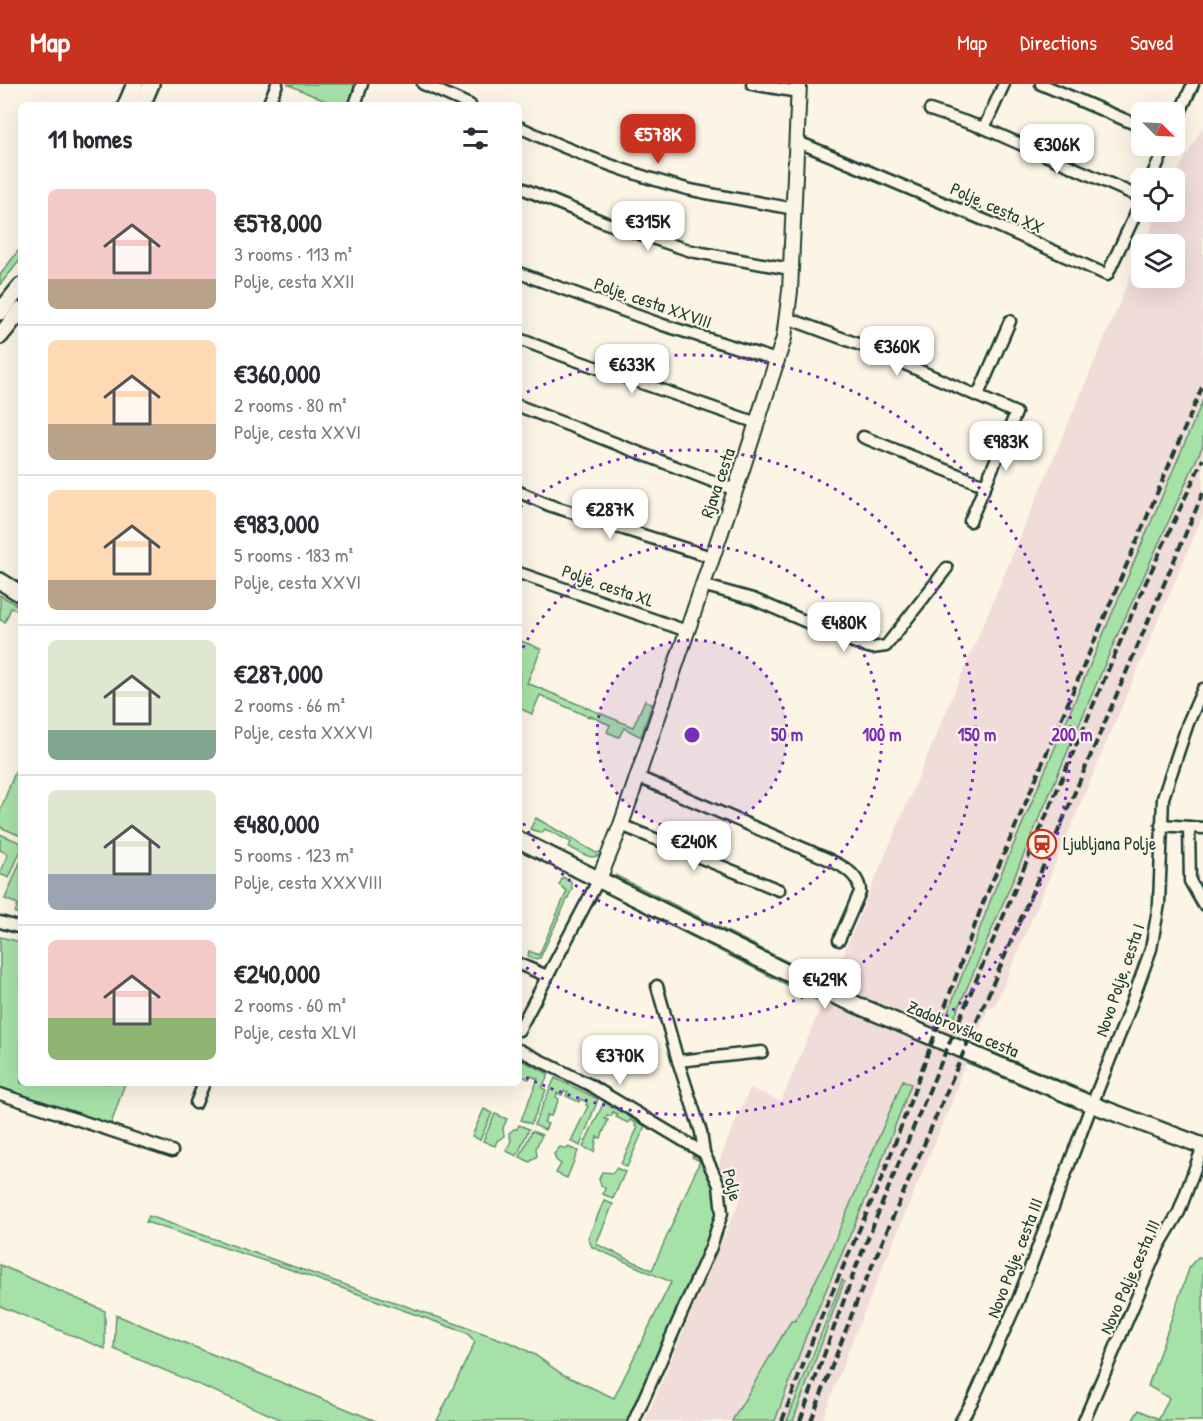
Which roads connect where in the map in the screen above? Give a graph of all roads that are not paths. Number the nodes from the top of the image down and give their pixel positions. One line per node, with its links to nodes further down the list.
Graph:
1 (135, 84): 11 (main road)
2 (151, 84): 12 (main road)
3 (277, 84): 13 (street)
4 (362, 84): 14 (street)
5 (423, 84): 15 (street)
6 (752, 84): 10 (street)
7 (1004, 84): 19 (street)
8 (1041, 84): 18 (street)
9 (1193, 84): 16 (street)
10 (798, 88): 21 (street, Rjava cesta)
11 (127, 102)
12 (143, 102)
13 (269, 102)
14 (356, 102)
15 (463, 102)
16 (1185, 102)
17 (930, 110): 19 (street, Polje, cesta XX)
18 (1131, 122)
19 (984, 128): 23 (street, Polje, cesta XX)
20 (522, 129): 24 (street)
21 (796, 141): 24 (street, Rjava cesta); 25 (street, Polje, cesta XX)
22 (522, 188): 26 (street)
23 (1131, 194)
24 (794, 209): 26 (street, Rjava cesta)
25 (1132, 222)
26 (790, 269): 31 (street, Rjava cesta)
27 (522, 274): 35 (street, Polje, cesta XXVIII)
28 (18, 290): 29 (main road)
29 (0, 312)
30 (18, 314): 33 (main road)
31 (787, 318): 35 (street, Rjava cesta); 36 (street)
32 (1010, 321): 36 (street)
33 (0, 336)
34 (522, 340): 38 (street)
35 (777, 360): 38 (street, Rjava cesta)
36 (978, 395): 40 (street)
37 (522, 407): 41 (street)
38 (757, 423): 41 (street, Rjava cesta)
39 (863, 437): 40 (street)
40 (986, 484): 43 (street)
41 (735, 490): 44 (street, Rjava cesta)
42 (522, 493): 44 (street)
43 (970, 521)
44 (711, 557): 48 (street, Rjava cesta)
45 (947, 568): 48 (street)
46 (522, 574): 50 (street, Polje, cesta XL)
47 (0, 581): 49 (main road)
48 (702, 585): 50 (street, Rjava cesta)
49 (18, 592)
50 (687, 631): 52 (street, Rjava cesta)
51 (1203, 689): 54 (street, Novo Polje, cesta I)
52 (638, 777): 53 (street, Rjava cesta); 63 (street)
53 (621, 825): 58 (street, Rjava cesta); 59 (street)
54 (1161, 825): 55 (street); 74 (street, Novo Polje, cesta I)
55 (1189, 827): 56 (street); 60 (street)
56 (1203, 828)
57 (522, 841): 58 (main road, Zadobrovška cesta)
58 (599, 879): 65 (street); 74 (main road, Zadobrovška cesta)
59 (779, 890)
60 (1203, 904)
61 (0, 922): 62 (street)
62 (18, 926)
63 (839, 940)
64 (522, 965): 65 (street)
65 (547, 976): 67 (street)
66 (657, 986): 70 (street)
67 (522, 1024)
68 (522, 1051): 77 (street, Polje)
69 (762, 1052): 70 (street)
70 (678, 1060): 77 (street)
71 (203, 1086): 73 (street)
72 (0, 1094): 76 (street)
73 (196, 1103)
74 (1092, 1104): 75 (main road, Zadobrovška cesta); 79 (street, Novo Polje, cesta III)
75 (1203, 1146): 80 (street, Novo Polje cesta III)
76 (172, 1151)
77 (704, 1153): 78 (street, Polje)
78 (634, 1421)
79 (961, 1421)
80 (1083, 1421)

